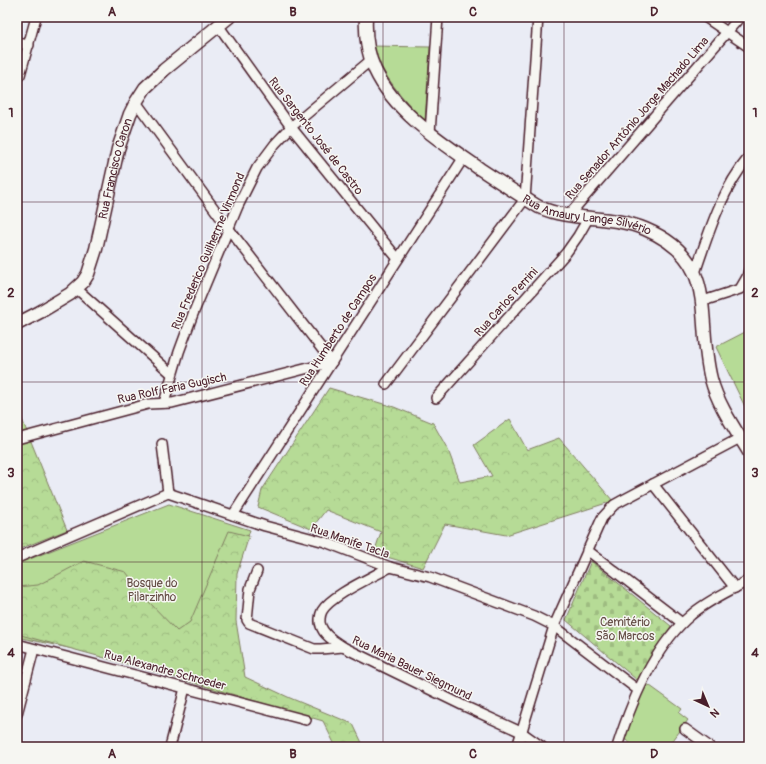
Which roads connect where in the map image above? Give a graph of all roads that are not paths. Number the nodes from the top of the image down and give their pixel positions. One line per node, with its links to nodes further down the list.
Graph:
1 (36, 17): 11 (street)
2 (229, 17): 8 (main road, Rua Francisco Caron)
3 (366, 17): 13 (main road, Rua Amaury Lange Silvério)
4 (438, 17): 17 (street)
5 (538, 17): 20 (street)
6 (704, 17): 9 (street)
7 (740, 17): 9 (street, Rua Senador Antônio Jorge Machado Lima)
8 (218, 25): 15 (main road, Rua Francisco Caron); 16 (street, Rua Sargento José de Castro)
9 (726, 33): 12 (street); 21 (street, Rua Senador Antônio Jorge Machado Lima)
10 (17, 43): 11 (street)
11 (28, 45): 14 (street)
12 (749, 48)
13 (371, 60): 16 (street, Rua Frederico Guilherme Virmond); 17 (main road, Rua Amaury Lange Silvério)
14 (20, 75)
15 (136, 102): 23 (street); 27 (main road, Rua Francisco Caron)
16 (291, 127): 23 (street, Rua Frederico Guilherme Virmond); 24 (street, Rua Sargento José de Castro)
17 (430, 133): 18 (main road, Rua Amaury Lange Silvério)
18 (464, 157): 20 (main road, Rua Amaury Lange Silvério); 24 (street, Rua Humberto de Campos)
19 (749, 157): 26 (street)
20 (525, 199): 21 (main road, Rua Amaury Lange Silvério); 32 (street)
21 (568, 216): 22 (main road, Rua Amaury Lange Silvério)
22 (589, 217): 26 (main road, Rua Amaury Lange Silvério); 33 (street, Rua Carlos Perrini)
23 (229, 229): 30 (street); 31 (street, Rua Frederico Guilherme Virmond)
24 (398, 260): 30 (street, Rua Humberto de Campos)
25 (749, 270): 28 (street)
26 (695, 273): 28 (main road, Rua Amaury Lange Silvério)
27 (77, 288): 29 (main road, Rua Francisco Caron); 31 (street)
28 (703, 301): 35 (main road, Rua Amaury Lange Silvério)
29 (17, 324)
30 (332, 362): 34 (street, Rua Rolf Faria Gugisch); 41 (street, Rua Humberto de Campos)
31 (172, 374): 34 (street, Rua Frederico Guilherme Virmond)
32 (386, 384)
33 (436, 398)
34 (164, 403): 36 (street, Rua Rolf Faria Gugisch)
35 (740, 438): 38 (main road, Rua Amaury Lange Silvério); 39 (street)
36 (17, 439)
37 (162, 444): 40 (street)
38 (749, 452)
39 (653, 484): 42 (street); 47 (street)
40 (168, 493): 41 (street, Rua Manife Tacla); 43 (street)
41 (233, 515): 44 (street, Rua Manife Tacla)
42 (587, 550): 48 (street); 49 (street)
43 (17, 558)
44 (390, 567): 49 (street, Rua Manife Tacla); 51 (street)
45 (257, 571): 51 (street, Rua Maria Bauer Siegmund)
46 (749, 580): 47 (street)
47 (735, 588): 48 (street)
48 (682, 623): 54 (street)
49 (554, 626): 54 (street, Rua Manife Tacla); 58 (street)
50 (17, 644): 52 (street, Rua Alexandre Schroeder)
51 (344, 647): 58 (street, Rua Maria Bauer Siegmund)
52 (34, 649): 53 (street, Rua Alexandre Schroeder); 55 (street)
53 (185, 688): 56 (street, Rua Alexandre Schroeder); 59 (street)
54 (638, 690): 62 (street)
55 (17, 714)
56 (306, 720)
57 (686, 729): 63 (street)
58 (521, 732): 60 (street); 61 (street, Rua Maria Bauer Siegmund)
59 (170, 747)
60 (516, 747)
61 (542, 747)
62 (617, 747)
63 (710, 747)

